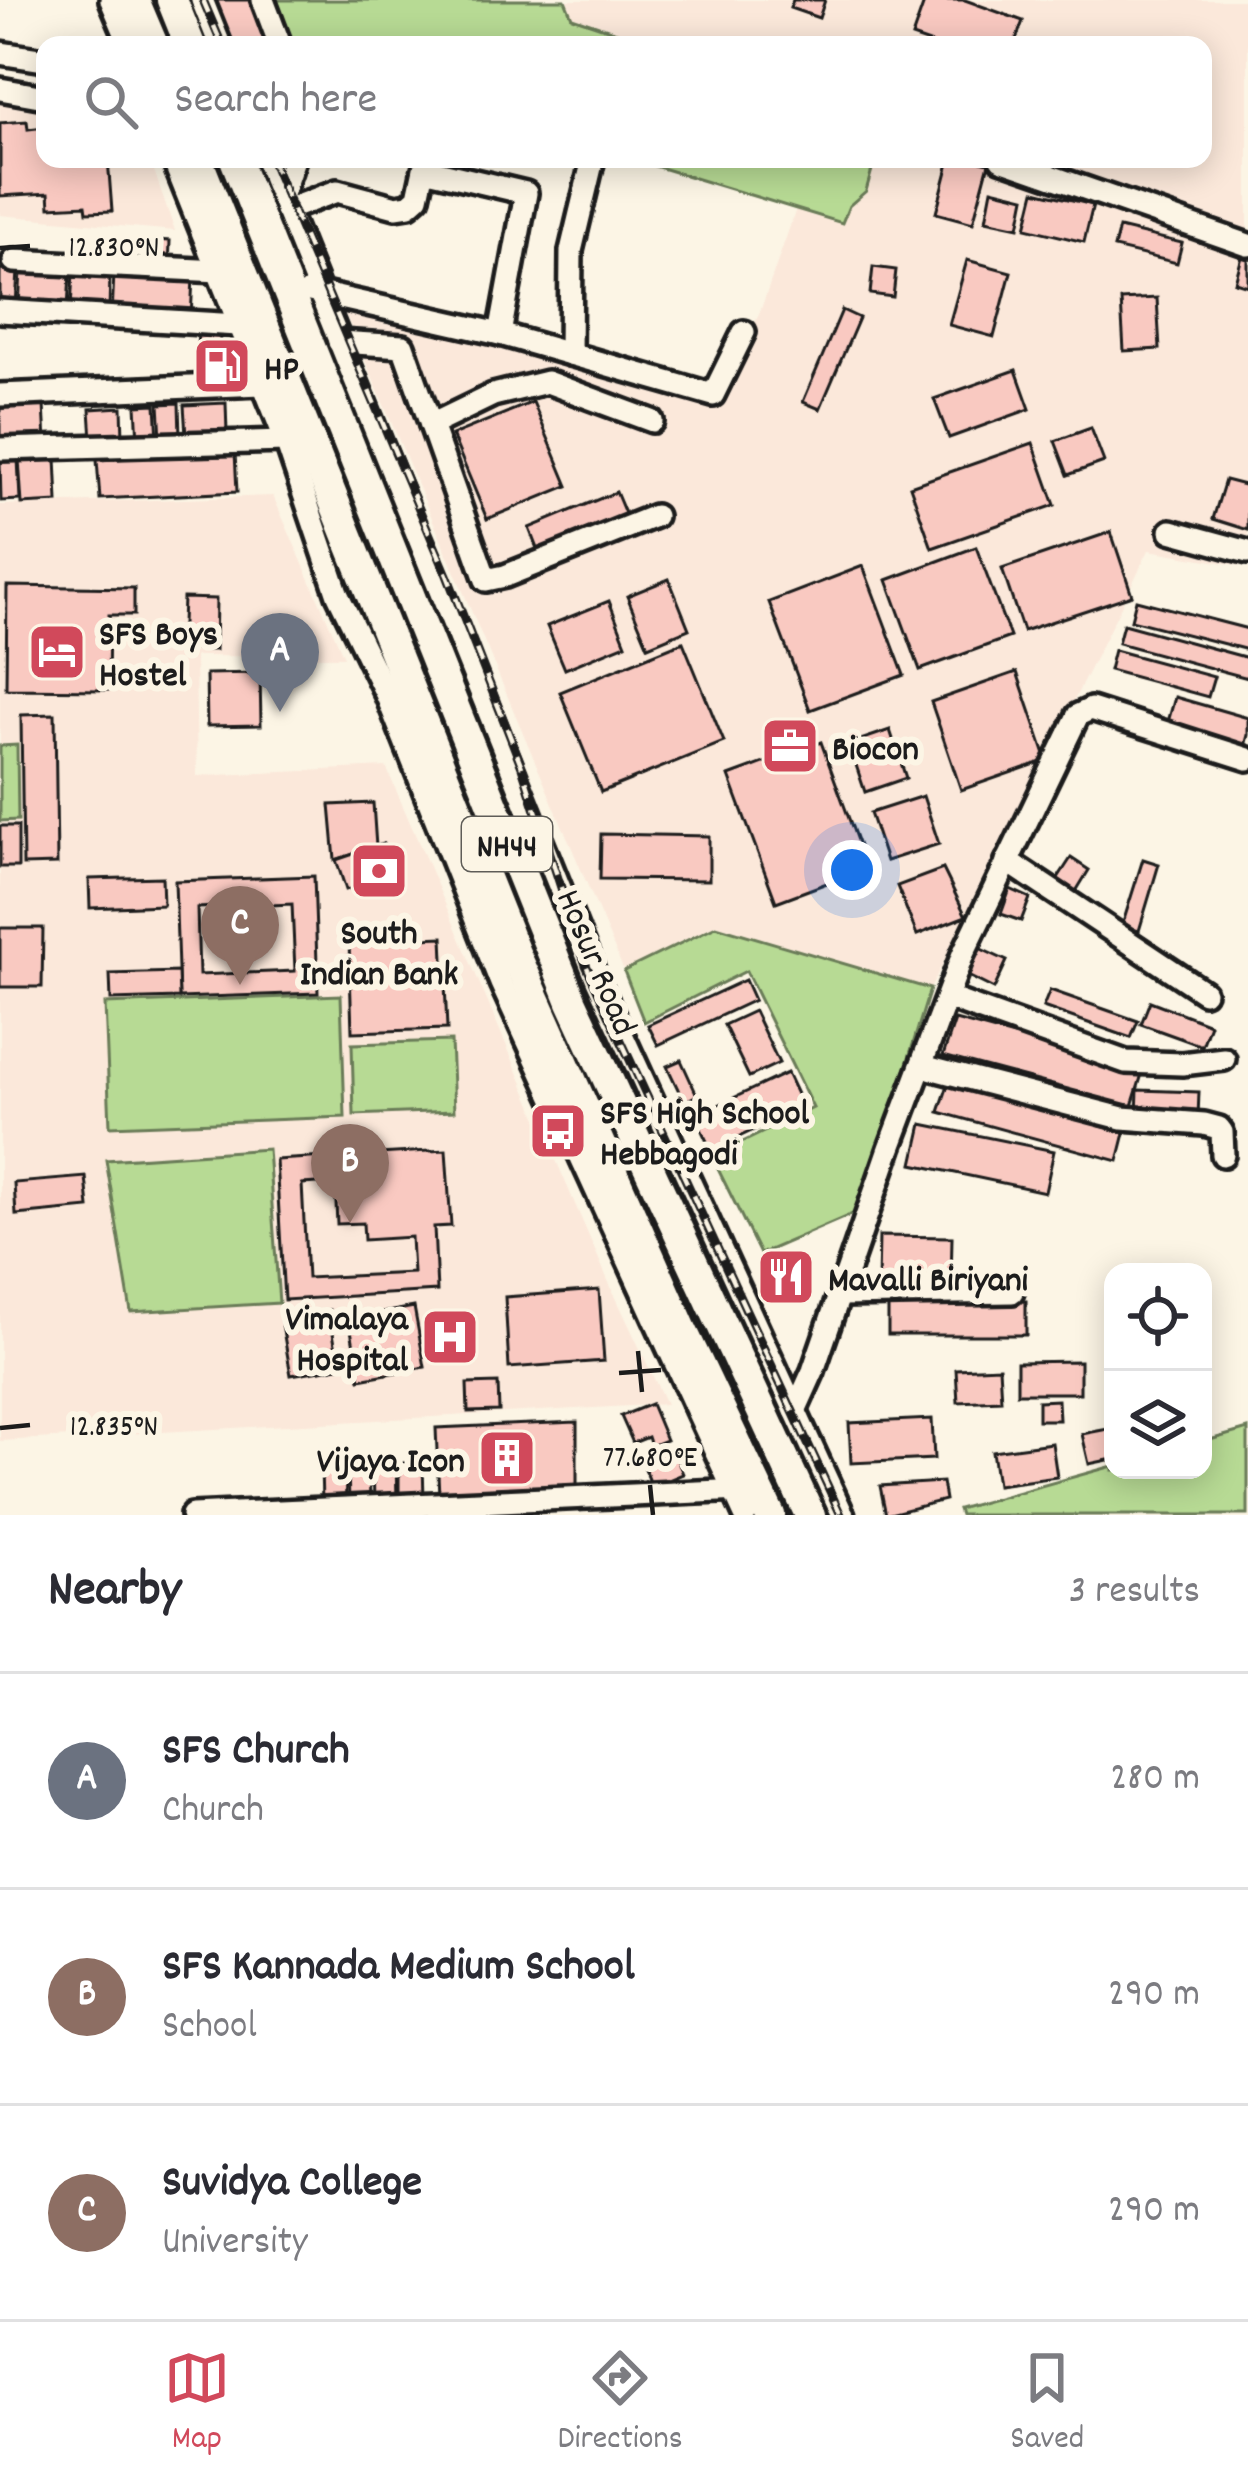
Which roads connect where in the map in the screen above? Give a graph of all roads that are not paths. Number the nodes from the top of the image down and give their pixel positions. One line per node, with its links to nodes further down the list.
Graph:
1 (110, 0): 6 (street)
2 (134, 0): 7 (highway)
3 (172, 0): 8 (highway)
4 (202, 0): 9 (street)
5 (263, 0): 10 (street)
6 (126, 36)
7 (149, 36)
8 (186, 36)
9 (216, 36)
10 (277, 36)
11 (0, 53): 12 (street)
12 (36, 59)
13 (0, 89): 14 (street)
14 (36, 96)
15 (177, 168): 25 (street)
16 (201, 168): 52 (highway, Hosur Road / NH44)
17 (239, 168): 26 (highway, Hosur Road / NH44)
18 (270, 168): 22 (street)
19 (292, 168): 22 (street)
20 (591, 168): 33 (street)
21 (1027, 168): 23 (street)
22 (284, 203): 27 (street); 31 (street)
23 (1248, 245)
24 (14, 261): 25 (street)
25 (220, 271): 29 (street)
26 (286, 287): 27 (street); 57 (highway, Hosur Road / NH44)
27 (319, 293): 31 (street); 32 (street)
28 (0, 311): 29 (street)
29 (238, 325): 34 (street)
30 (744, 332): 33 (street)
31 (500, 334): 33 (street)
32 (339, 342): 37 (street); 53 (street)
33 (570, 354)
34 (262, 384): 35 (street); 38 (street)
35 (0, 395)
36 (652, 422): 37 (street)
37 (431, 425): 40 (street)
38 (286, 441): 39 (street); 52 (street)
39 (0, 448)
40 (655, 517)
41 (1171, 532): 42 (street)
42 (1248, 552)
43 (1248, 759): 44 (street)
44 (1007, 861): 45 (street); 46 (street)
45 (1204, 992)
46 (948, 998): 47 (street); 48 (street)
47 (1223, 1059)
48 (922, 1066): 49 (street); 51 (street)
49 (1222, 1155)
50 (1012, 1292): 51 (street)
51 (841, 1295): 53 (street)
52 (667, 1322): 54 (highway, Hosur Road / NH44)
53 (795, 1411): 58 (street)
54 (745, 1498): 55 (street); 56 (highway, Hosur Road / NH44)
55 (192, 1515)
56 (770, 1515)
57 (811, 1515)
58 (843, 1515)

